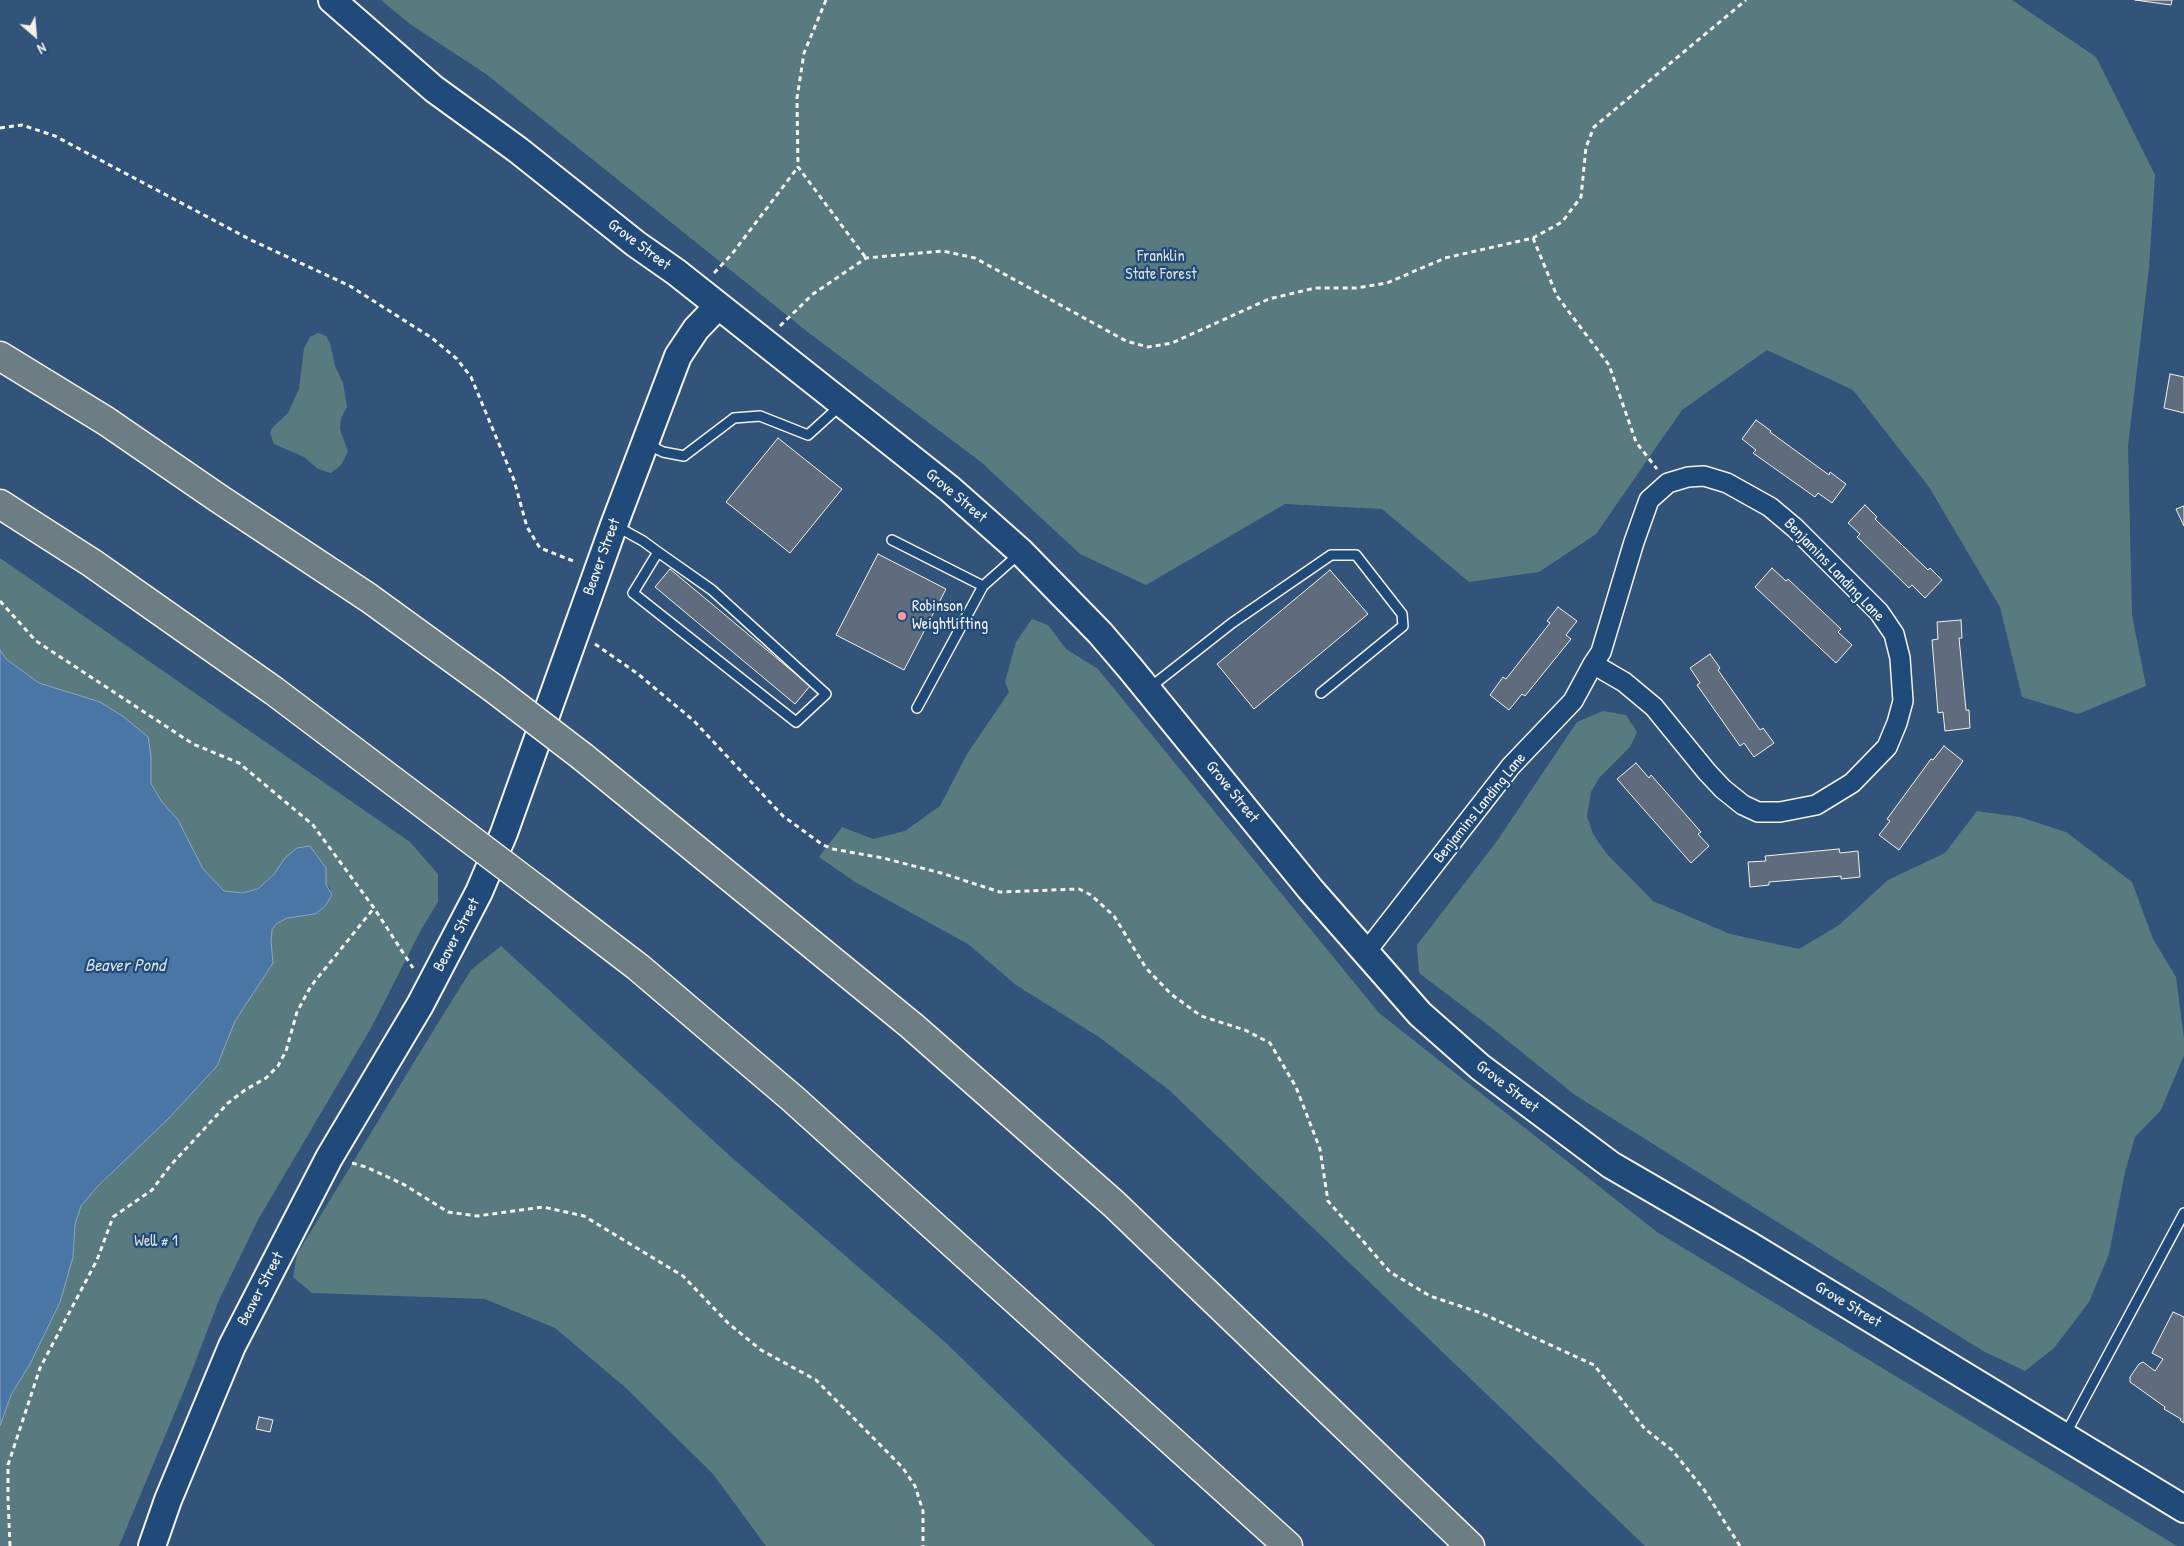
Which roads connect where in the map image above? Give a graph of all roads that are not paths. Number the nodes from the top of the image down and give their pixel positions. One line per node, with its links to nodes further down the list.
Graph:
1 (332, 0): 2 (main road, Grove Street)
2 (718, 306): 4 (main road, Grove Street); 5 (main road, Beaver Street)
3 (0, 356): 22 (highway, bridge)
4 (841, 404): 5 (lane); 10 (main road, Grove Street)
5 (645, 443): 7 (main road, Beaver Street)
6 (0, 504): 21 (highway, bridge)
7 (614, 525): 9 (lane); 20 (main road, Beaver Street)
8 (892, 540): 11 (lane)
9 (658, 552): 9 (lane)
10 (1021, 552): 11 (lane); 13 (main road, Grove Street)
11 (983, 586): 15 (lane)
12 (1593, 664): 12 (street, Benjamins Landing Lane); 16 (street, Benjamins Landing Lane)
13 (1148, 689): 14 (lane); 16 (main road, Grove Street)
14 (1321, 693)
15 (917, 708)
16 (1366, 952): 18 (main road, Grove Street)
17 (2184, 1213): 18 (lane)
18 (2064, 1436): 19 (main road, Grove Street)
19 (2184, 1508)
20 (152, 1546)
21 (1288, 1546)
22 (1470, 1546)

